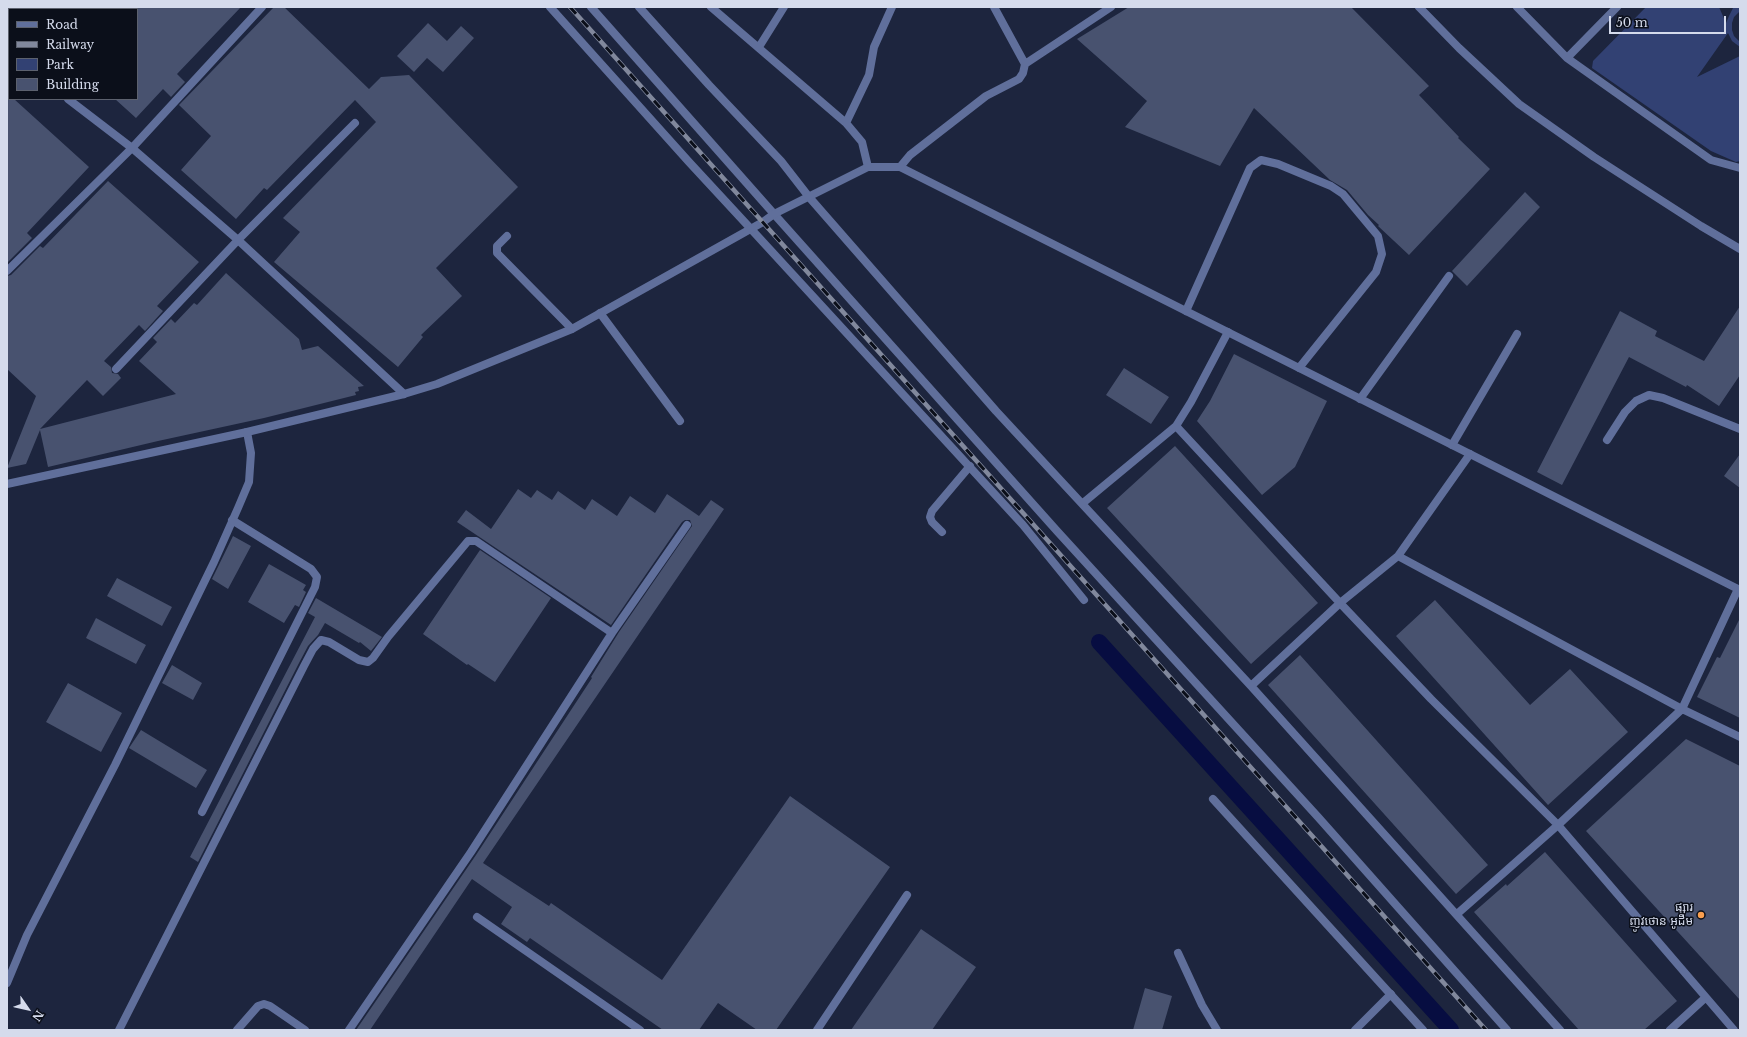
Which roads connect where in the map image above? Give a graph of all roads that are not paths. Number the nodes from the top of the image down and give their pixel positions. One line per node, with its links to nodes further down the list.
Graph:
1 (262, 7): 19 (street)
2 (550, 7): 25 (street)
3 (591, 7): 24 (street)
4 (639, 7): 23 (street)
5 (710, 7): 13 (street)
6 (784, 7): 13 (street)
7 (892, 7): 17 (street)
8 (994, 7): 15 (street)
9 (1111, 7): 15 (street)
10 (1419, 7): 28 (street)
11 (1517, 7): 14 (street)
12 (1617, 7): 14 (street)
13 (759, 47): 17 (street)
14 (1567, 58): 22 (street)
15 (1025, 64): 20 (street)
16 (69, 100): 19 (street)
17 (846, 122): 21 (street)
18 (355, 123): 27 (street)
19 (132, 148): 27 (street); 29 (street)
20 (900, 167): 21 (street); 31 (street)
21 (868, 168): 23 (street)
22 (1740, 168)
23 (809, 197): 24 (street); 49 (street)
24 (774, 214): 25 (street); 80 (street)
25 (751, 229): 32 (street); 47 (street)
26 (507, 236): 33 (street)
27 (238, 240): 37 (street); 38 (street)
28 (1740, 249)
29 (7, 271)
30 (1449, 276): 39 (street)
31 (1186, 311): 34 (street); 36 (street)
32 (600, 313): 33 (street); 40 (street)
33 (572, 329): 38 (street)
34 (1228, 332): 36 (street); 41 (street)
35 (1517, 334): 45 (street)
36 (1299, 368): 39 (street)
37 (116, 369)
38 (404, 394): 43 (street)
39 (1360, 398): 45 (street)
40 (680, 421)
41 (1176, 426): 49 (street); 56 (street)
42 (1740, 428): 44 (street)
43 (248, 432): 48 (street); 50 (street)
44 (1607, 440)
45 (1452, 444): 46 (street)
46 (1470, 454): 53 (street); 54 (street)
47 (970, 466): 52 (street); 55 (street)
48 (7, 484)
49 (1082, 503): 58 (street)
50 (232, 520): 62 (street); 68 (street)
51 (687, 525): 57 (street)
52 (942, 532)
53 (1398, 556): 56 (street); 59 (street)
54 (1739, 589): 59 (street)
55 (1084, 600)
56 (1340, 603): 58 (street); 63 (street)
57 (612, 633): 71 (street); 74 (street)
58 (1251, 686): 65 (street)
59 (1682, 709): 60 (street); 63 (street)
60 (1740, 738)
61 (1213, 800): 69 (street)
62 (202, 812)
63 (1558, 825): 65 (street); 70 (street)
64 (907, 895): 76 (street)
65 (1457, 914): 81 (street)
66 (477, 917): 75 (street)
67 (1178, 953): 77 (street)
68 (7, 983)
69 (1391, 994): 78 (street); 79 (street)
70 (1705, 998): 82 (street); 83 (street)
71 (119, 1030)
72 (237, 1030): 73 (street)
73 (305, 1030)
74 (349, 1030)
75 (640, 1030)
76 (817, 1030)
77 (1217, 1030)
78 (1355, 1030)
79 (1423, 1030)
80 (1508, 1030)
81 (1560, 1030)
82 (1670, 1030)
83 (1734, 1030)

